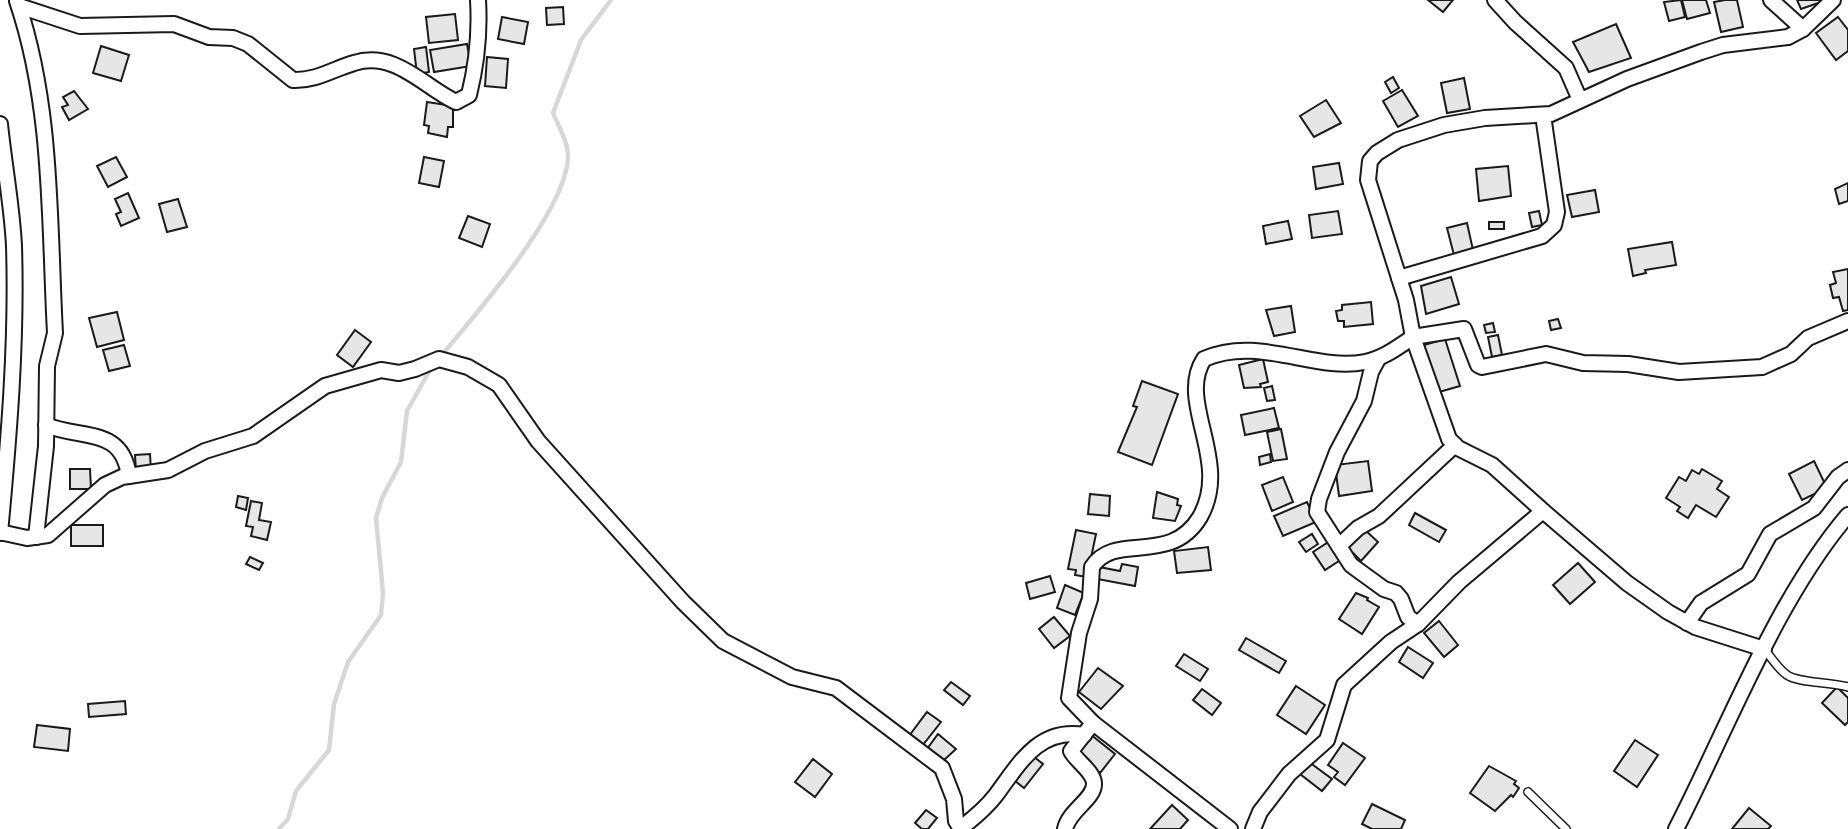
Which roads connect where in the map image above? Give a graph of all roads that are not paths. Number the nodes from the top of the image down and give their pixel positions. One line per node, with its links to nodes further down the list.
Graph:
1 (478, 0): 5 (street)
2 (1495, 0): 7 (street)
3 (1771, 0): 6 (street)
4 (1833, 0): 6 (street)
5 (18, 3): 14 (street)
6 (1803, 29): 7 (street)
7 (1580, 100): 8 (street)
8 (1543, 115): 10 (street); 10 (street)
9 (0, 124): 20 (street)
10 (1399, 278): 12 (street)
11 (1848, 321): 12 (street)
12 (1413, 337): 13 (street); 15 (street)
13 (1378, 359): 22 (street); 27 (street)
14 (46, 425): 17 (street); 21 (street)
15 (1455, 445): 18 (street); 22 (street)
16 (1848, 470): 23 (street)
17 (129, 476): 21 (street); 29 (street)
18 (1543, 511): 23 (street); 24 (street)
19 (1848, 515): 25 (street)
20 (0, 533): 21 (street)
21 (36, 537)
22 (1339, 546): 24 (street)
23 (1687, 623): 25 (street)
24 (1418, 624): 32 (street)
25 (1764, 649): 26 (lane); 34 (street)
26 (1848, 687)
27 (1088, 729): 29 (street); 30 (street); 31 (street)
28 (1528, 792): 33 (lane)
29 (961, 828)
30 (1065, 829)
31 (1230, 829)
32 (1253, 829)
33 (1566, 829)
34 (1676, 829)

